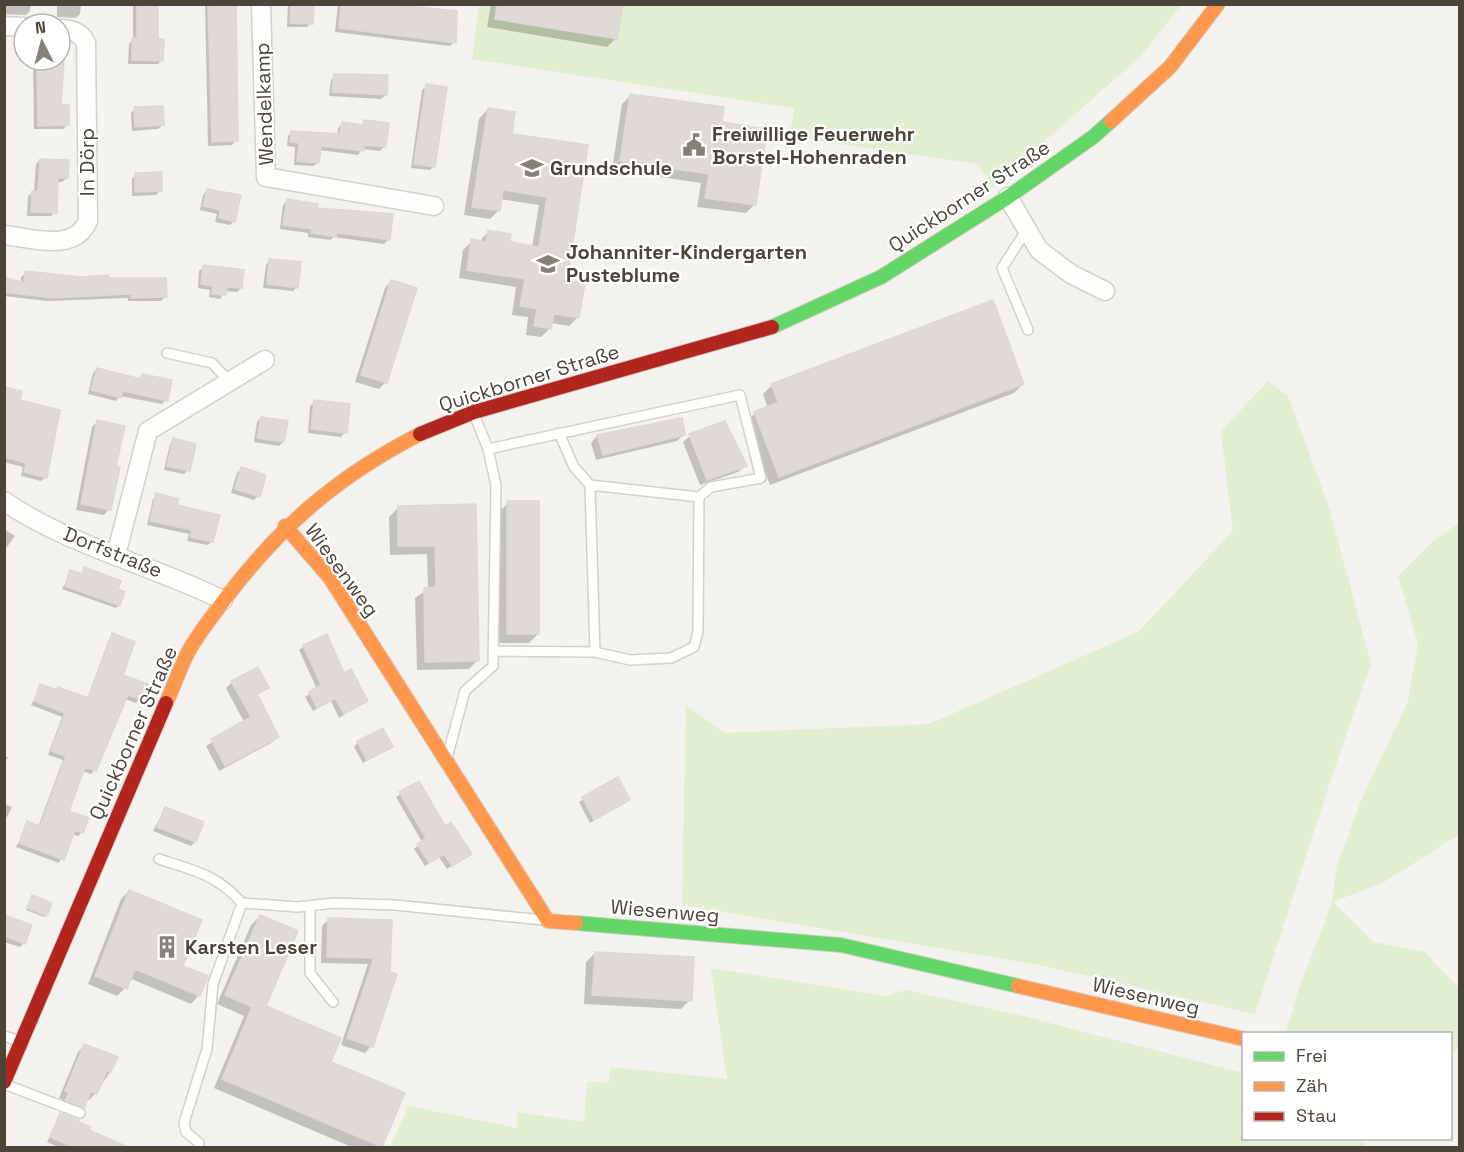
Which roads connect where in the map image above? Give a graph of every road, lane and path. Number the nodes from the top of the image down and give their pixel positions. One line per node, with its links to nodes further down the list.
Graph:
1 (261, 4): 5 (street, Wendelkamp)
2 (1218, 4): 4 (main road, Quickborner Straße)
3 (72, 30): 7 (street, In Dörp)
4 (1008, 197): 6 (street); 13 (main road, Quickborner Straße)
5 (434, 206)
6 (1026, 231): 8 (street); 9 (lane)
7 (4, 235)
8 (1105, 291)
9 (1028, 330)
10 (167, 353): 12 (lane)
11 (265, 360): 12 (street)
12 (230, 382): 20 (street)
13 (474, 412): 15 (lane); 19 (main road, Quickborner Straße)
14 (559, 433): 15 (lane); 16 (lane); 17 (lane)
15 (488, 448): 22 (lane)
16 (590, 485): 17 (lane); 23 (lane)
17 (699, 497): 23 (lane)
18 (4, 501): 20 (street, Dorfstraße)
19 (285, 526): 21 (main road, Quickborner Straße); 24 (main road, Wiesenweg)
20 (116, 555): 21 (street, Dorfstraße)
21 (223, 600): 32 (main road, Quickborner Straße)
22 (494, 651): 23 (lane); 24 (lane)
23 (595, 652)
24 (446, 761): 28 (main road, Wiesenweg)
25 (159, 860): 26 (lane)
26 (242, 903): 27 (lane); 35 (lane)
27 (310, 906): 28 (lane); 29 (lane)
28 (548, 921): 31 (main road, Wiesenweg)
29 (333, 1002)
30 (4, 1036): 32 (lane)
31 (1242, 1039)
32 (22, 1042): 33 (main road, Quickborner Straße)
33 (4, 1083): 34 (lane)
34 (80, 1113)
35 (200, 1143)

